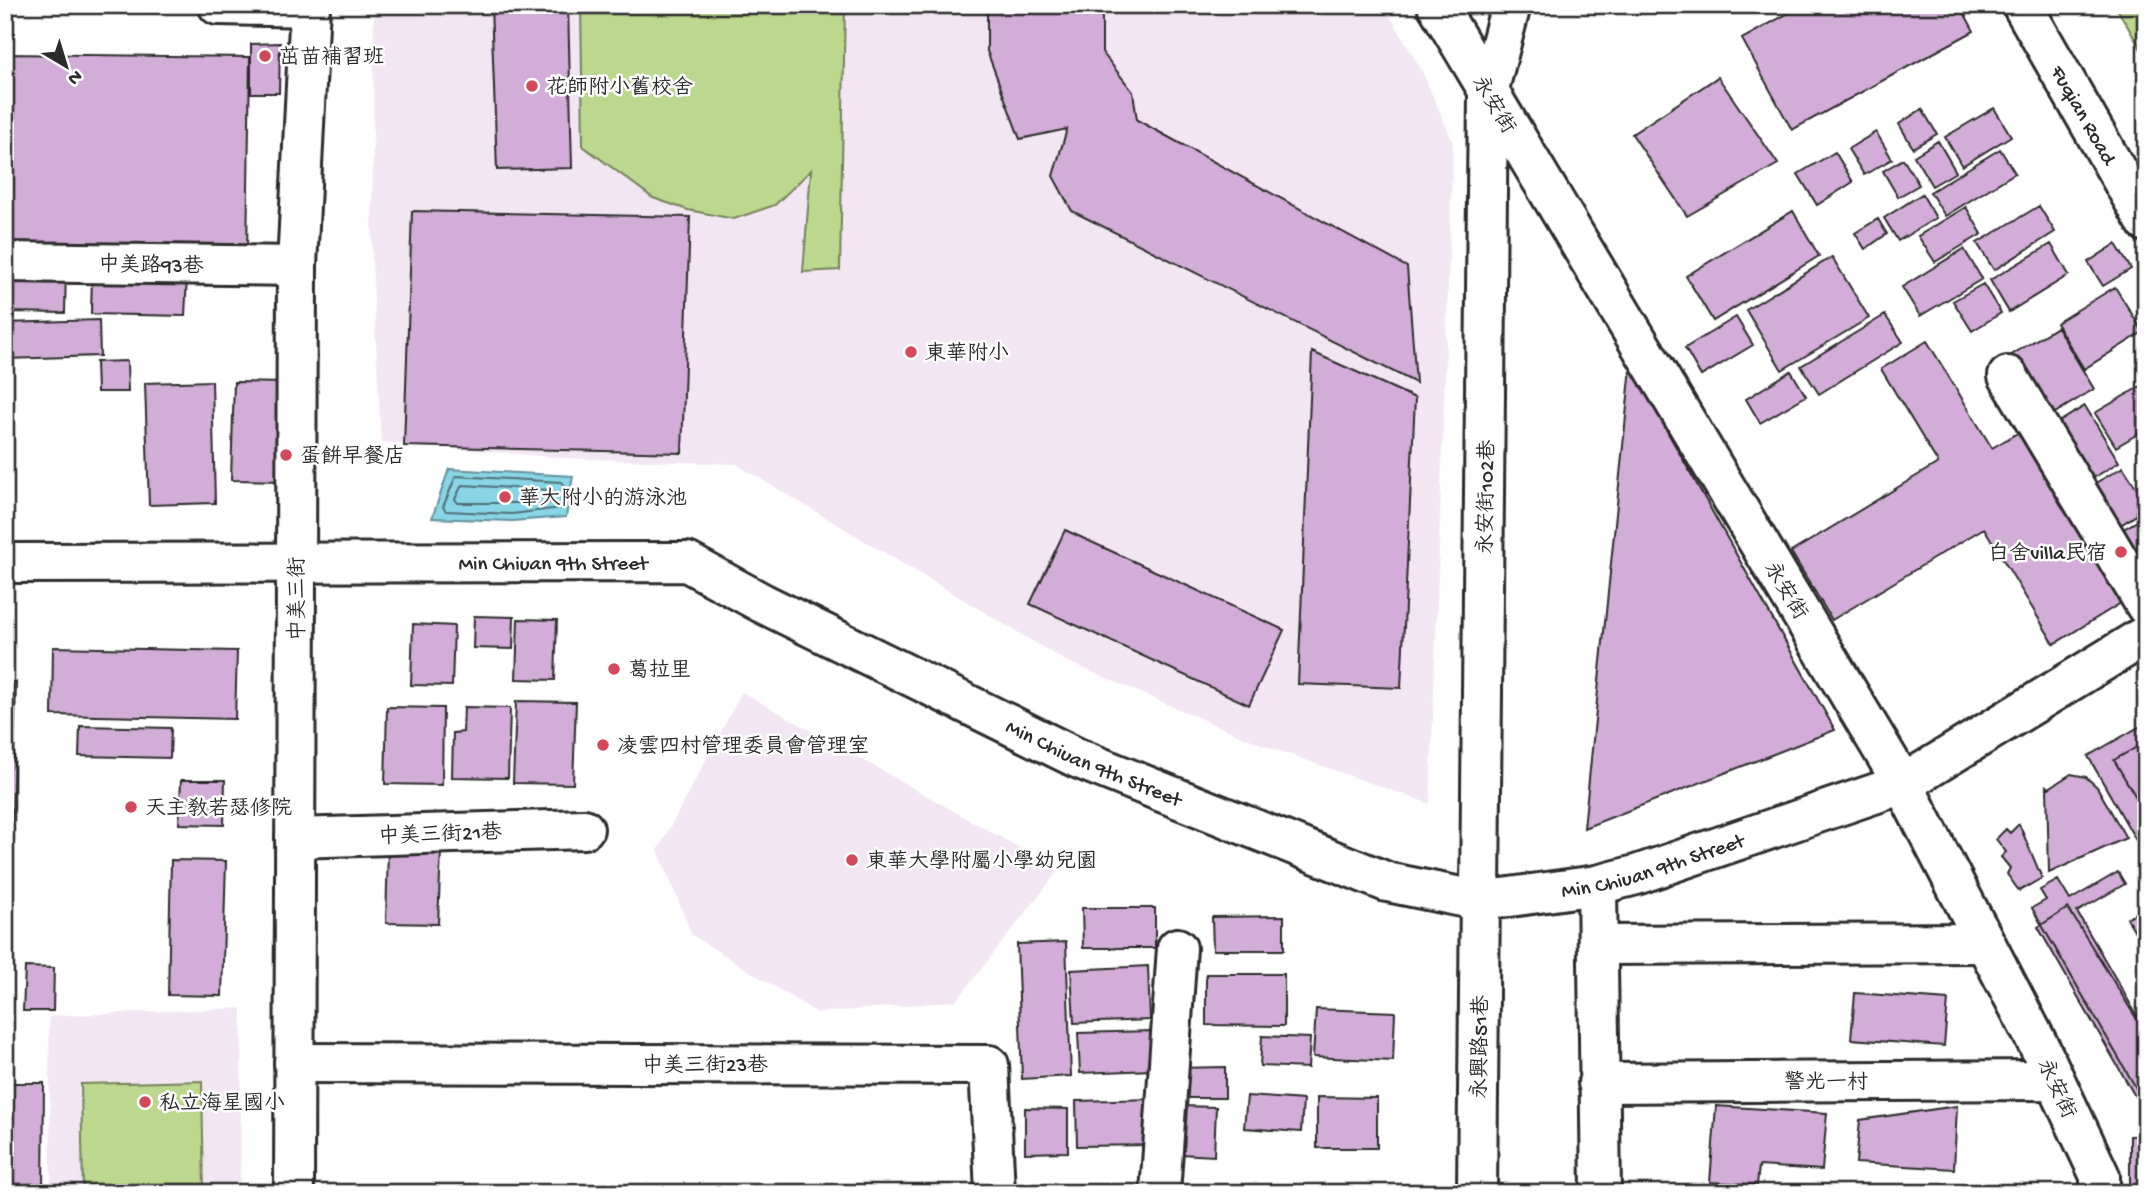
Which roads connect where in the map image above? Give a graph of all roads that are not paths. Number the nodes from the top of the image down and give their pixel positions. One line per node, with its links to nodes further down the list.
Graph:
1 (219, 5): 5 (street)
2 (1437, 5): 6 (street, 永安街)
3 (1511, 5): 6 (street, 永安街102巷)
4 (2022, 5): 7 (street, Fuqian Road)
5 (310, 6): 9 (street, 中美三街)
6 (1488, 93): 15 (street, 永安街); 19 (street, 永安街102巷)
7 (2146, 222)
8 (5, 262): 9 (street, 中美路93巷)
9 (298, 266): 11 (street, 中美三街)
10 (2008, 376): 13 (street)
11 (297, 562): 12 (street, Min Chiuan 9th Street); 17 (street, 中美三街); 19 (street, Min Chiuan 9th Street)
12 (5, 563)
13 (2146, 606)
14 (2146, 635): 15 (street, Min Chiuan 9th Street)
15 (1903, 784): 18 (street, Min Chiuan 9th Street); 20 (street, 永安街)
16 (584, 828): 17 (street, 中美三街21巷)
17 (295, 838): 23 (street, 中美三街)
18 (1597, 884): 19 (street, Min Chiuan 9th Street); 21 (street)
19 (1481, 901): 29 (street, 永興路51巷)
20 (1983, 943): 21 (street); 24 (street, 永安街)
21 (1599, 945): 25 (street)
22 (1177, 948): 28 (street)
23 (294, 1063): 26 (street, 中美三街); 27 (street, 中美三街23巷)
24 (2054, 1080): 25 (street, 警光一村); 31 (street, 永安街)
25 (1598, 1083): 30 (street)
26 (294, 1193)
27 (995, 1193)
28 (1160, 1193)
29 (1478, 1193)
30 (1601, 1193)
31 (2100, 1193)

